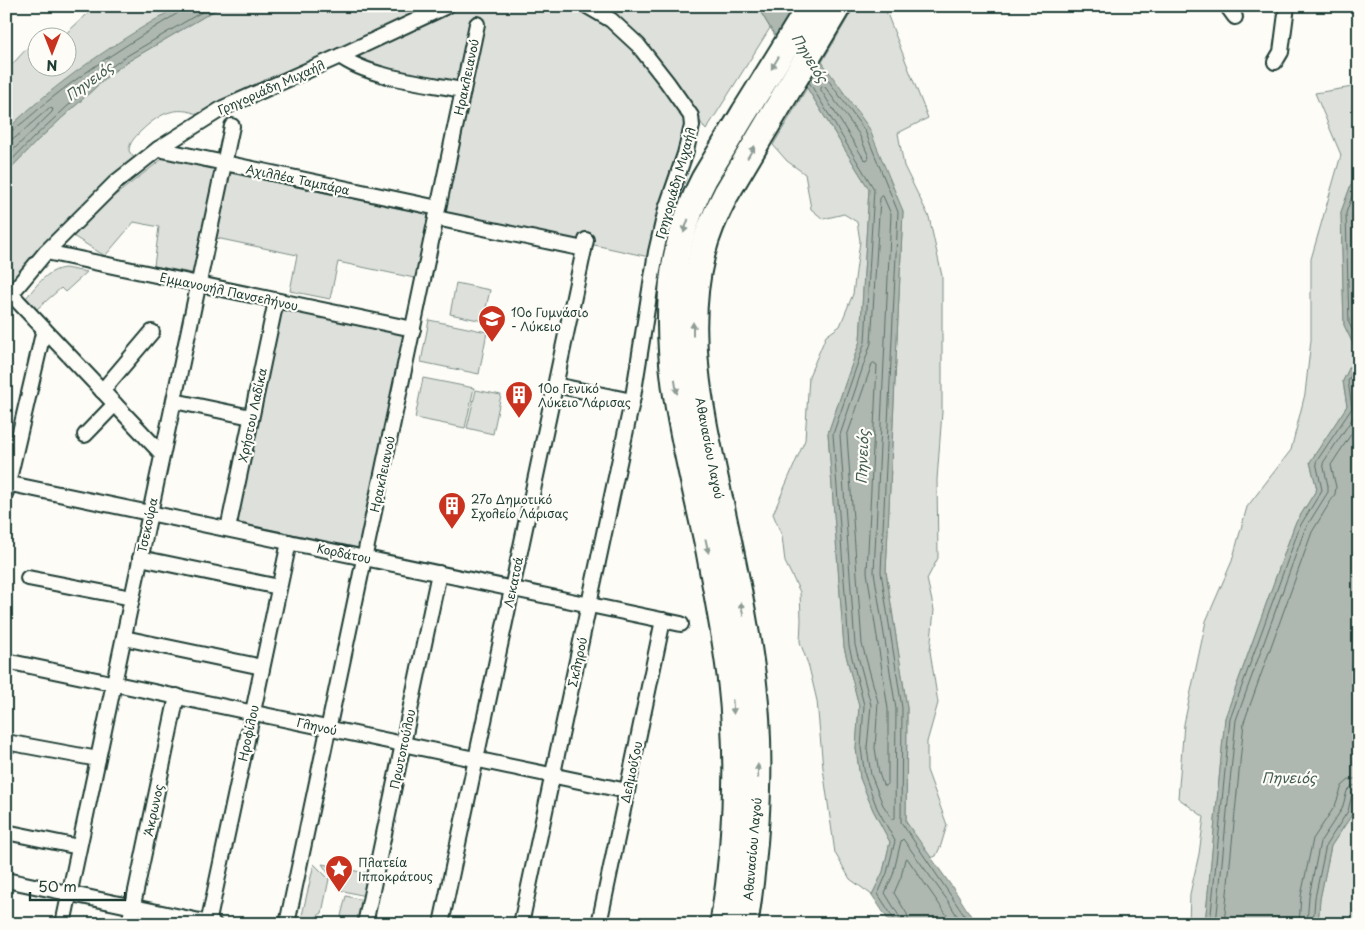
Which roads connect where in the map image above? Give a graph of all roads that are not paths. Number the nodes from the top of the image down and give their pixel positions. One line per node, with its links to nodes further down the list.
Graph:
1 (447, 6): 7 (street, Γρηγοριάδη Μιχαήλ)
2 (587, 6): 25 (street, Γρηγοριάδη Μιχαήλ)
3 (810, 6): 70 (highway, Αθανασίου Λαγού, one-way to 70)
4 (838, 6): 71 (highway, Αθανασίου Λαγού, one-way to 4)
5 (1287, 6): 8 (street)
6 (477, 24): 9 (street, Ηρακλειανού)
7 (340, 56): 9 (street); 11 (street, Γρηγοριάδη Μιχαήλ)
8 (1275, 62)
9 (463, 90): 13 (street, Ηρακλειανού)
10 (232, 126): 12 (street, Τσεκούρα)
11 (158, 149): 12 (street, Αχιλλέα Ταμπάρα); 15 (street, Γρηγοριάδη Μιχαήλ)
12 (224, 163): 13 (street, Αχιλλέα Ταμπάρα); 16 (street, Τσεκούρα)
13 (437, 213): 14 (street, Αχιλλέα Ταμπάρα); 20 (street, Ηρακλειανού)
14 (585, 244): 22 (street, Λεκατσά)
15 (46, 252): 16 (street, Εμμανουήλ Πανσελήνου); 17 (street, Γρηγοριάδη Μιχαήλ)
16 (198, 284): 18 (street, Εμμανουήλ Πανσελήνου); 24 (street, Τσεκούρα)
17 (8, 297): 19 (street)
18 (276, 300): 20 (street, Εμμανουήλ Πανσελήνου); 27 (street, Χρήστου Λαδίκα)
19 (44, 329): 23 (street); 30 (street)
20 (413, 329): 35 (street, Ηρακλειανού)
21 (152, 332): 23 (street)
22 (555, 385): 25 (street); 39 (street, Λεκατσά)
23 (102, 391): 26 (street)
24 (174, 401): 27 (street); 29 (street, Τσεκούρα)
25 (632, 401): 41 (street, Σκληρού)
26 (115, 404): 28 (street); 29 (street)
27 (251, 417): 32 (street, Χρήστου Λαδίκα)
28 (85, 435)
29 (162, 454): 31 (street, Τσεκούρα)
30 (7, 486): 31 (street, Κορδάτου)
31 (150, 513): 32 (street, Κορδάτου); 34 (street, Τσεκούρα)
32 (228, 529): 33 (street, Κορδάτου)
33 (289, 542): 35 (street, Κορδάτου); 38 (street, Ηροφίλου)
34 (140, 558): 38 (street); 40 (street, Τσεκούρα)
35 (364, 558): 36 (street, Κορδάτου); 50 (street, Ηρακλειανού)
36 (439, 574): 39 (street, Κορδάτου); 52 (street, Πρωτοπούλου)
37 (28, 578): 40 (street)
38 (279, 587): 46 (street, Ηροφίλου)
39 (511, 588): 41 (street, Κορδάτου); 54 (street, Λεκατσά)
40 (132, 598): 44 (street, Τσεκούρα)
41 (589, 605): 42 (street, Κορδάτου); 55 (street, Σκληρού)
42 (663, 620): 43 (street, Κορδάτου); 56 (street, Δελμούζου)
43 (681, 624)
44 (124, 638): 46 (street); 47 (street, Τσεκούρα)
45 (6, 661): 47 (street, Γληνού)
46 (262, 667): 49 (street, Ηροφίλου)
47 (114, 683): 48 (street, Γληνού); 53 (street, Τσεκούρα)
48 (177, 696): 49 (street, Γληνού); 61 (street, Άκρωνος)
49 (253, 712): 50 (street, Γληνού); 62 (street, Ηροφίλου)
50 (328, 728): 52 (street, Γληνού); 65 (street, Ηρακλειανού)
51 (6, 742): 53 (street)
52 (403, 744): 54 (street, Γληνού); 66 (street, Πρωτοπούλου)
53 (98, 759): 58 (street, Τσεκούρα)
54 (476, 759): 55 (street, Γληνού); 67 (street, Λεκατσά)
55 (553, 775): 56 (street, Γληνού); 68 (street, Σκληρού)
56 (627, 791): 69 (street, Δελμούζου)
57 (6, 832): 58 (street)
58 (79, 847): 60 (street, Τσεκούρα)
59 (6, 880): 60 (street)
60 (70, 893): 61 (street); 63 (street, Τσεκούρα)
61 (132, 907): 62 (street); 64 (street, Άκρωνος)
62 (210, 923)
63 (63, 924)
64 (129, 924)
65 (287, 924)
66 (365, 924)
67 (441, 924)
68 (522, 924)
69 (599, 924)
70 (723, 924)
71 (745, 924)

